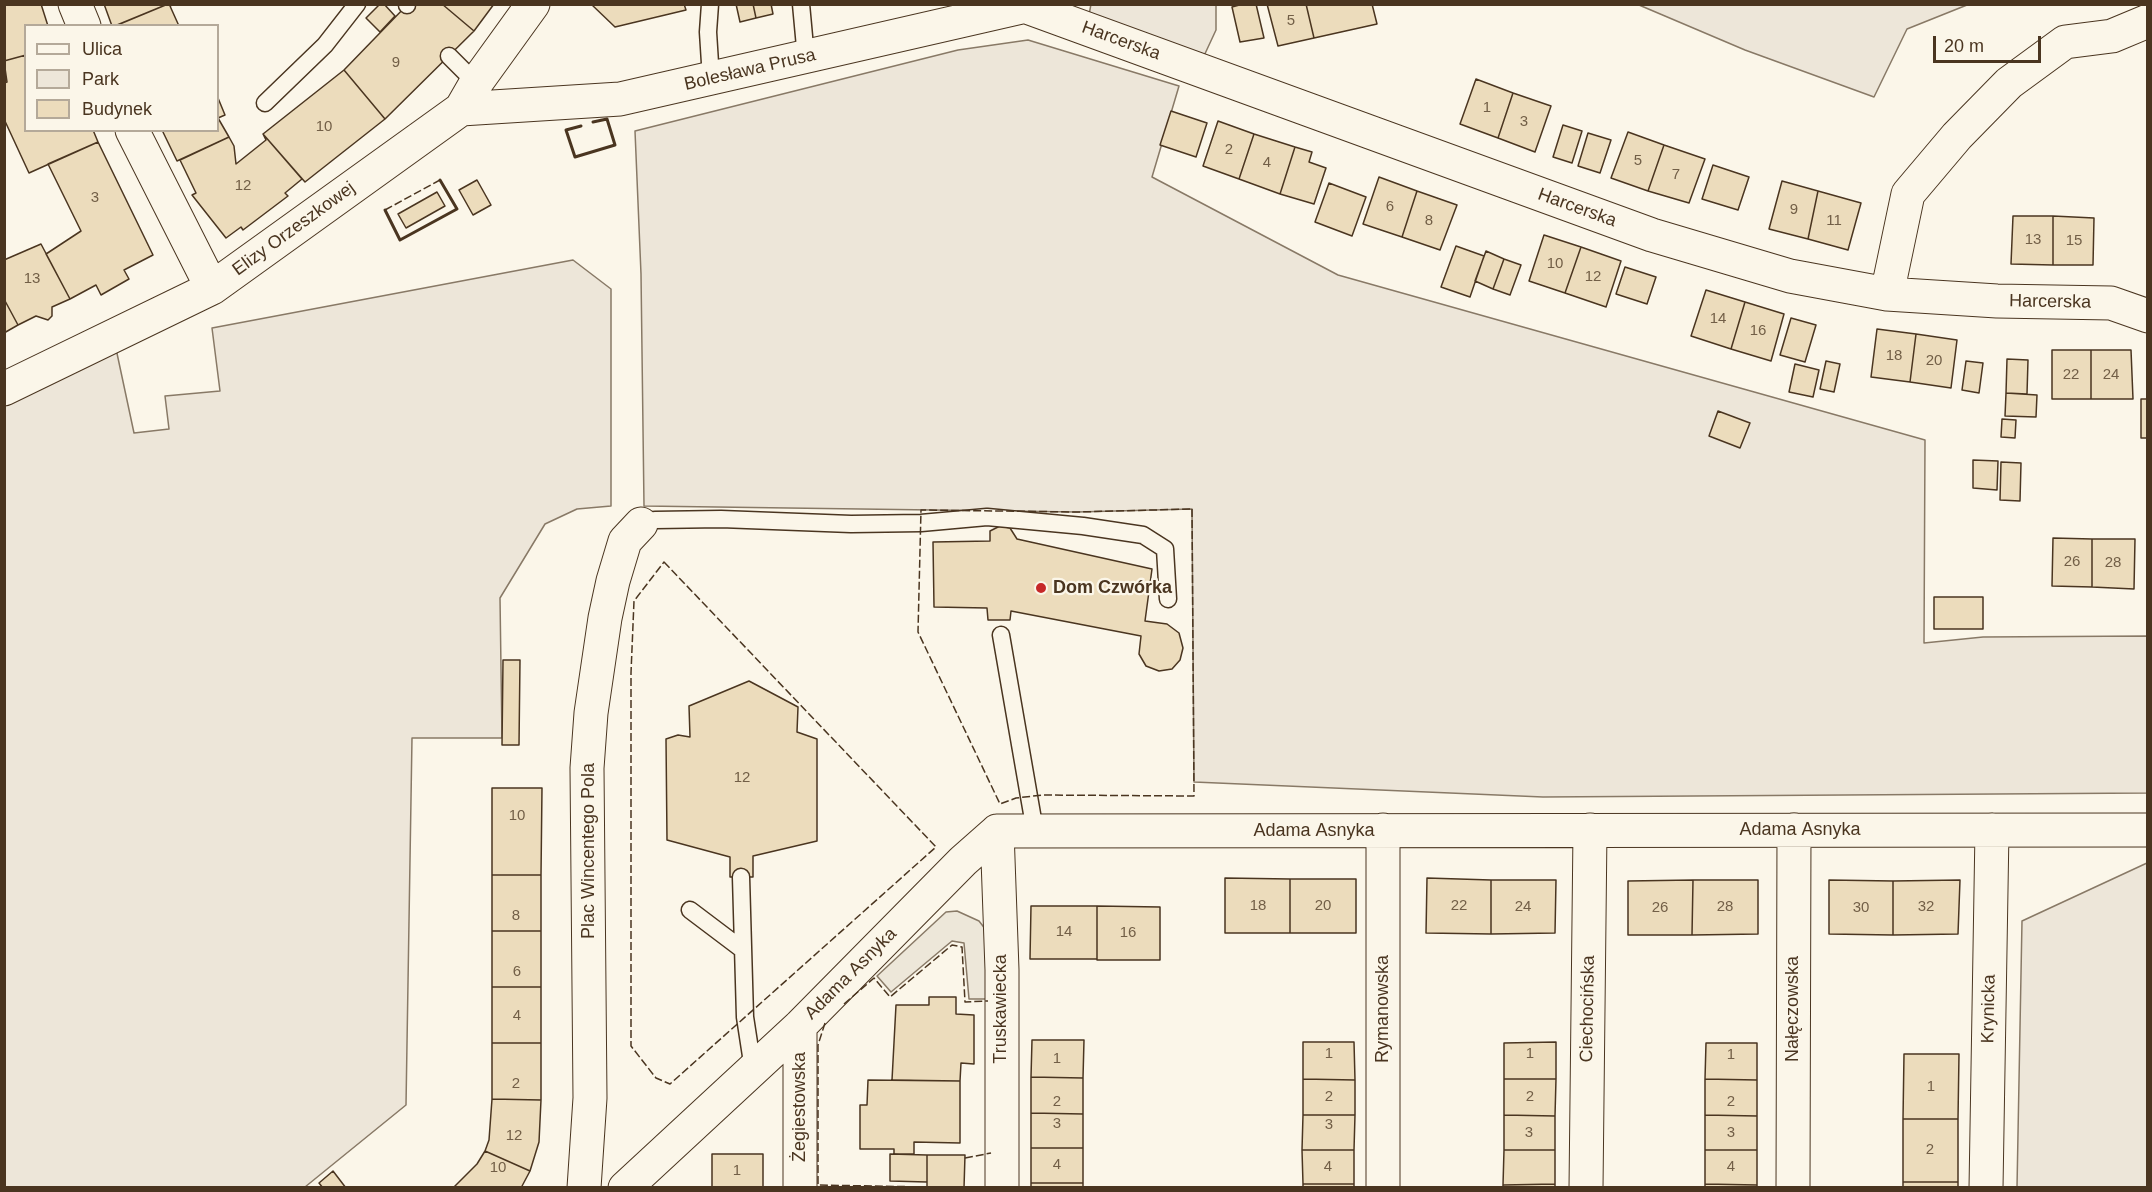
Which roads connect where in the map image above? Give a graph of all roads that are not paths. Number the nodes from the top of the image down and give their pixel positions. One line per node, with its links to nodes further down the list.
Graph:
1 (75, 4): 8 (street)
2 (357, 4): 13 (lane)
3 (533, 4): 12 (street, Elizy Orzeszkowej)
4 (710, 4): 11 (lane)
5 (801, 4): 10 (lane)
6 (1014, 7): 10 (street, Bolesława Prusa); 16 (street, Harcerska)
7 (2148, 21): 16 (street)
8 (83, 24)
9 (449, 56): 12 (lane)
10 (806, 58): 11 (street, Bolesława Prusa)
11 (711, 79): 12 (street, Bolesława Prusa)
12 (468, 96): 15 (street, Elizy Orzeszkowej)
13 (265, 103)
14 (133, 132): 15 (street)
15 (212, 288): 18 (street, Elizy Orzeszkowej)
16 (1887, 294): 17 (street, Harcerska)
17 (2148, 316)
18 (4, 389)
19 (641, 524): 20 (lane); 34 (street, Plac Wincentego Pola)
20 (1168, 599)
21 (1001, 635): 28 (lane)
22 (1383, 830): 23 (street, Adama Asnyka); 28 (street, Adama Asnyka); 38 (street, Rymanowska)
23 (1590, 830): 24 (street, Adama Asnyka); 39 (street, Ciechocińska)
24 (1794, 830): 25 (street, Adama Asnyka); 40 (street, Nałęczowska)
25 (1992, 830): 26 (street, Adama Asnyka); 41 (street, Krynicka)
26 (2148, 830)
27 (998, 831): 28 (street, Adama Asnyka); 32 (street, Adama Asnyka); 37 (street, Truskawiecka)
28 (1035, 831)
29 (741, 877): 31 (lane)
30 (690, 910): 31 (lane)
31 (743, 950): 33 (lane)
32 (800, 1026): 33 (street, Adama Asnyka); 36 (street, Żegiestowska)
33 (753, 1069): 35 (street, Adama Asnyka)
34 (584, 1188)
35 (625, 1188)
36 (800, 1188)
37 (1002, 1188)
38 (1383, 1188)
39 (1586, 1188)
40 (1792, 1188)
41 (1986, 1188)

